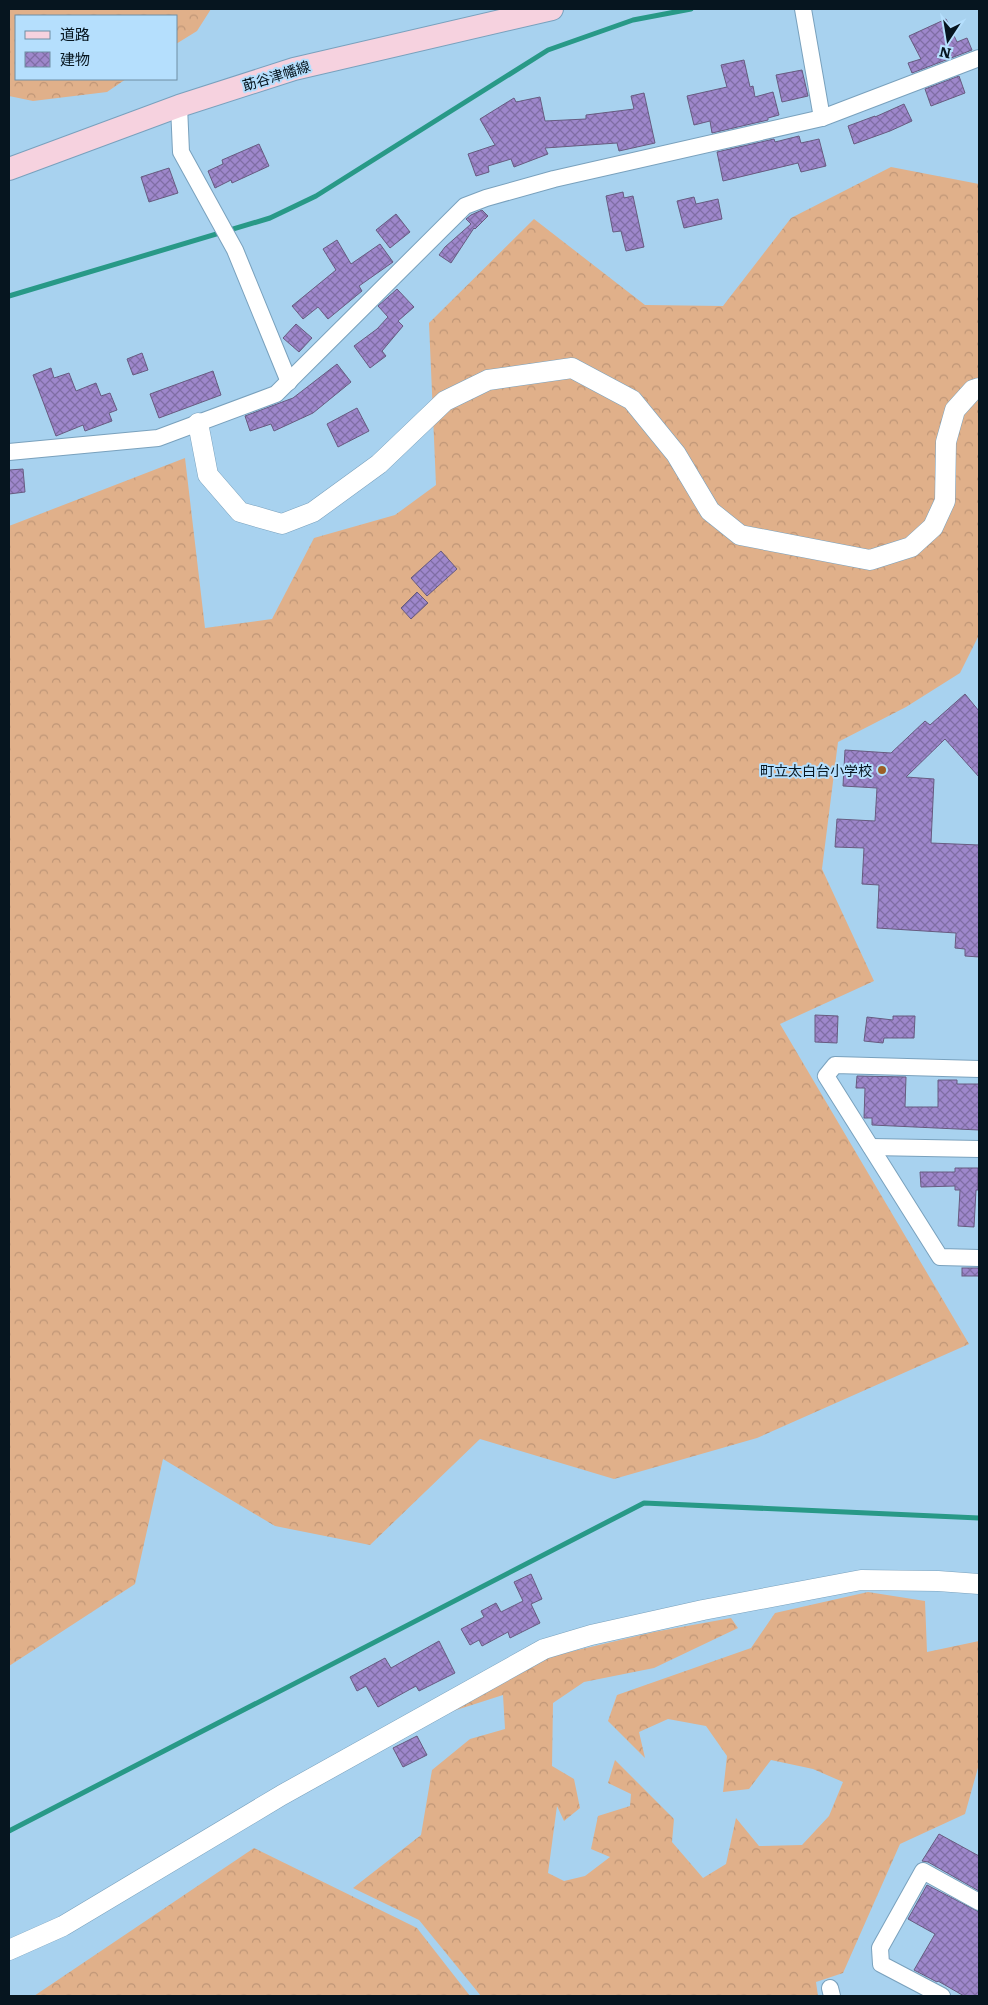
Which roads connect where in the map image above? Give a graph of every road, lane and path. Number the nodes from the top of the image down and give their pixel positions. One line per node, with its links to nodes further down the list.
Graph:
1 (552, 9): 4 (main road, 莇谷津幡線)
2 (804, 10): 5 (street)
3 (979, 58): 5 (street)
4 (179, 106): 6 (main road, 莇谷津幡線); 7 (street)
5 (822, 118): 7 (street)
6 (9, 169)
7 (289, 382): 9 (street)
8 (979, 388): 9 (street)
9 (198, 423): 10 (street)
10 (9, 452)
11 (979, 1069): 12 (street)
12 (871, 1147): 13 (street); 14 (street)
13 (979, 1148)
14 (979, 1258)
15 (979, 1584): 17 (street)
16 (979, 1902): 18 (street)
17 (9, 1950)
18 (942, 1996)

